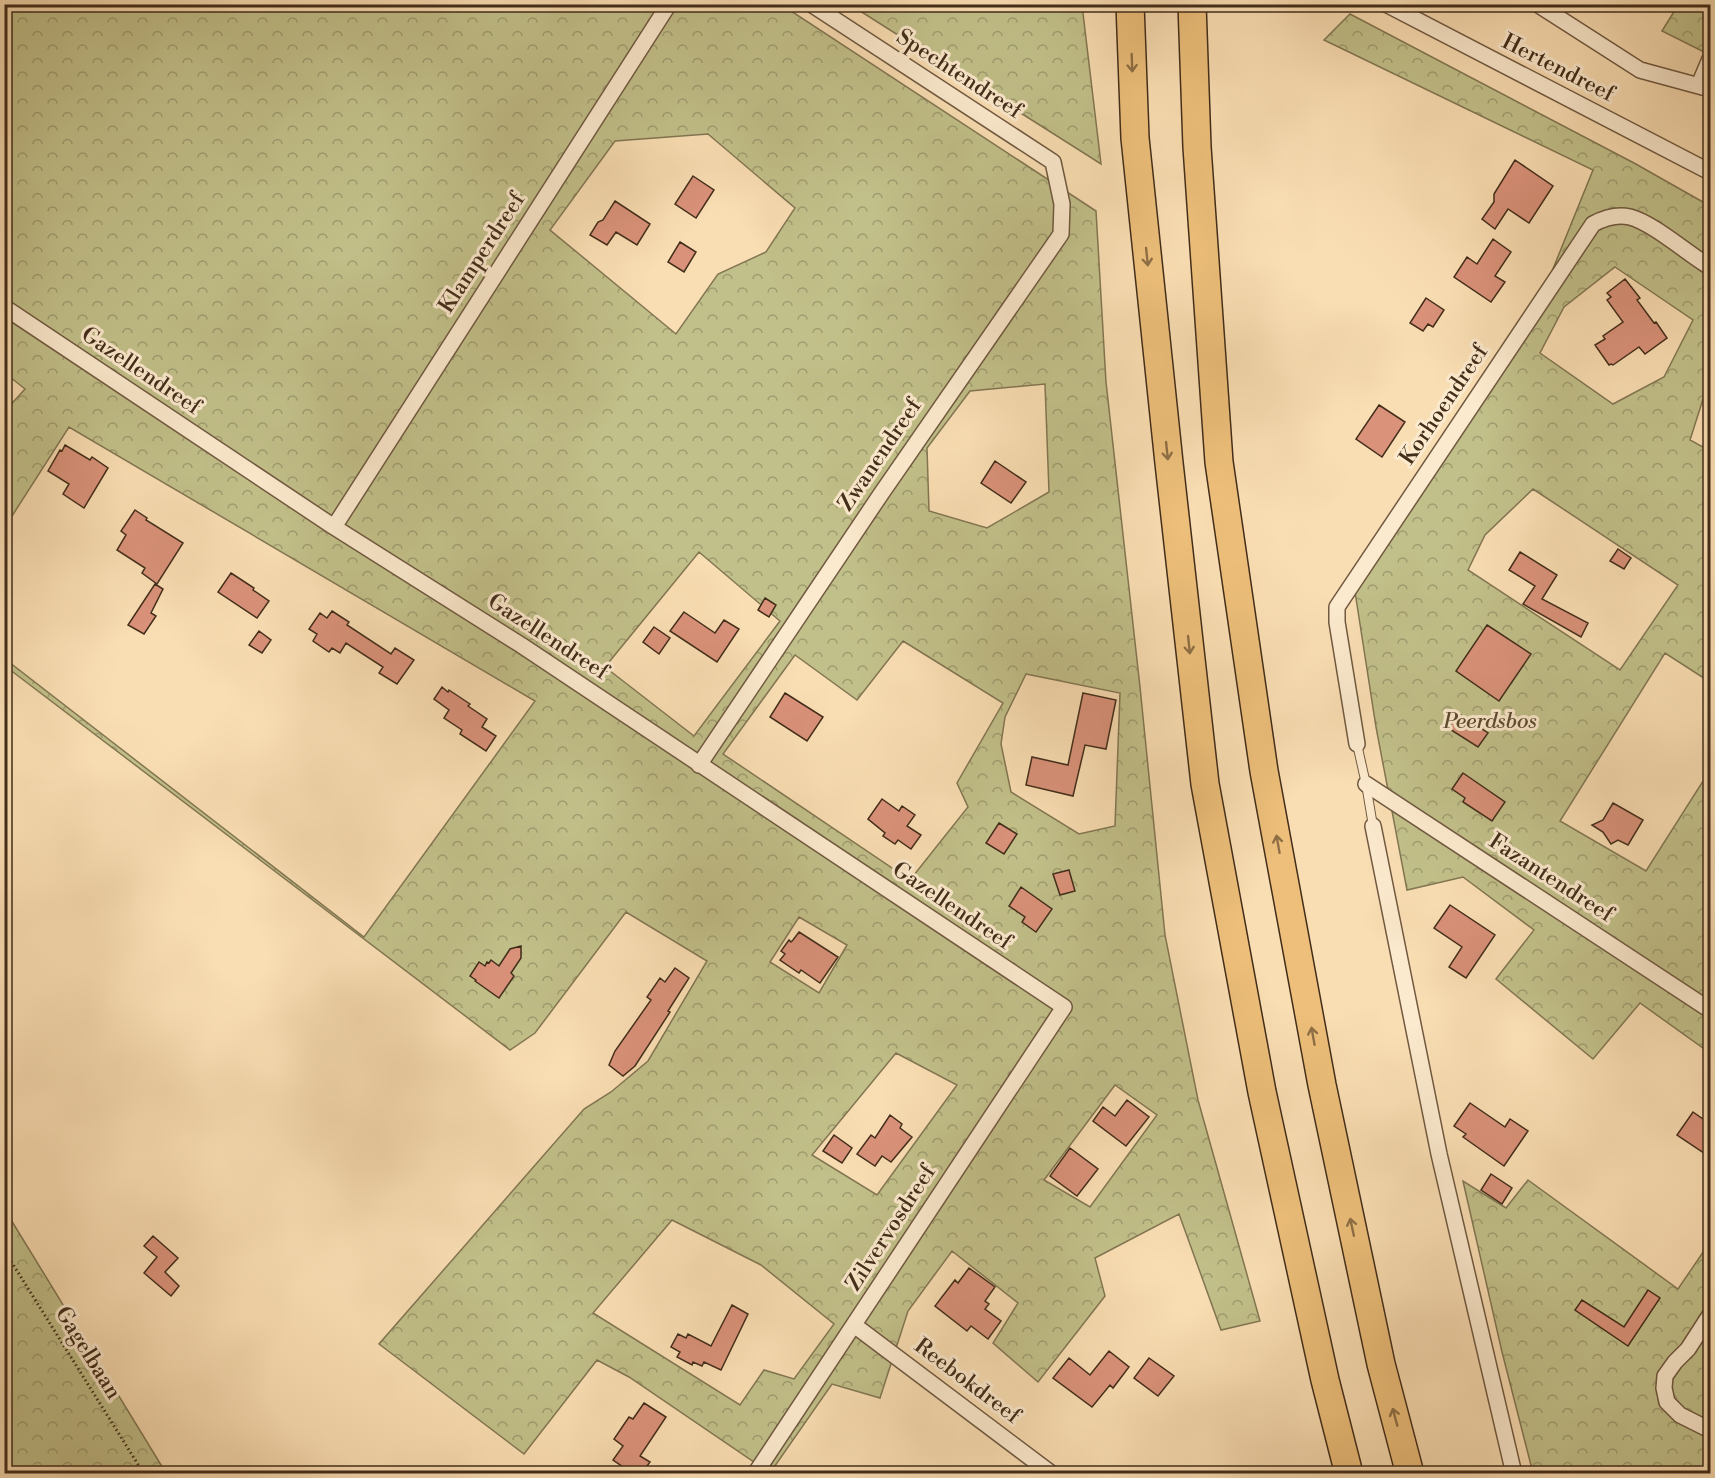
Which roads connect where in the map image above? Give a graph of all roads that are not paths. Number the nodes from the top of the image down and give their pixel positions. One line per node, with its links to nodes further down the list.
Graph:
1 (669, 4): 13 (street, Klamperdreef)
2 (811, 4): 9 (street, Spechtendreef)
3 (1130, 4): 25 (highway, one-way to 25)
4 (1192, 4): 26 (highway, one-way to 4)
5 (1386, 4): 10 (street, Hertendreef)
6 (1537, 4): 8 (street, Hertendreef)
7 (1710, 59): 8 (street)
8 (1705, 87)
9 (1053, 162): 15 (street, Zwanendreef)
10 (1710, 172)
11 (1710, 267): 14 (street, Korhoendreef)
12 (4, 307): 13 (street, Gazellendreef)
13 (334, 527): 15 (street, Gazellendreef)
14 (1357, 744): 16 (lane)
15 (699, 765): 18 (street, Gazellendreef)
16 (1366, 784): 17 (lane); 19 (street, Fazantendreef)
17 (1373, 826): 27 (street)
18 (1064, 1008): 21 (street, Zilvervosdreef)
19 (1710, 1010)
20 (1710, 1315): 22 (street)
21 (854, 1325): 23 (street, Zilvervosdreef); 24 (street, Reebokdreef)
22 (1710, 1430)
23 (755, 1473)
24 (1052, 1473)
25 (1349, 1473)
26 (1410, 1473)
27 (1514, 1473)

